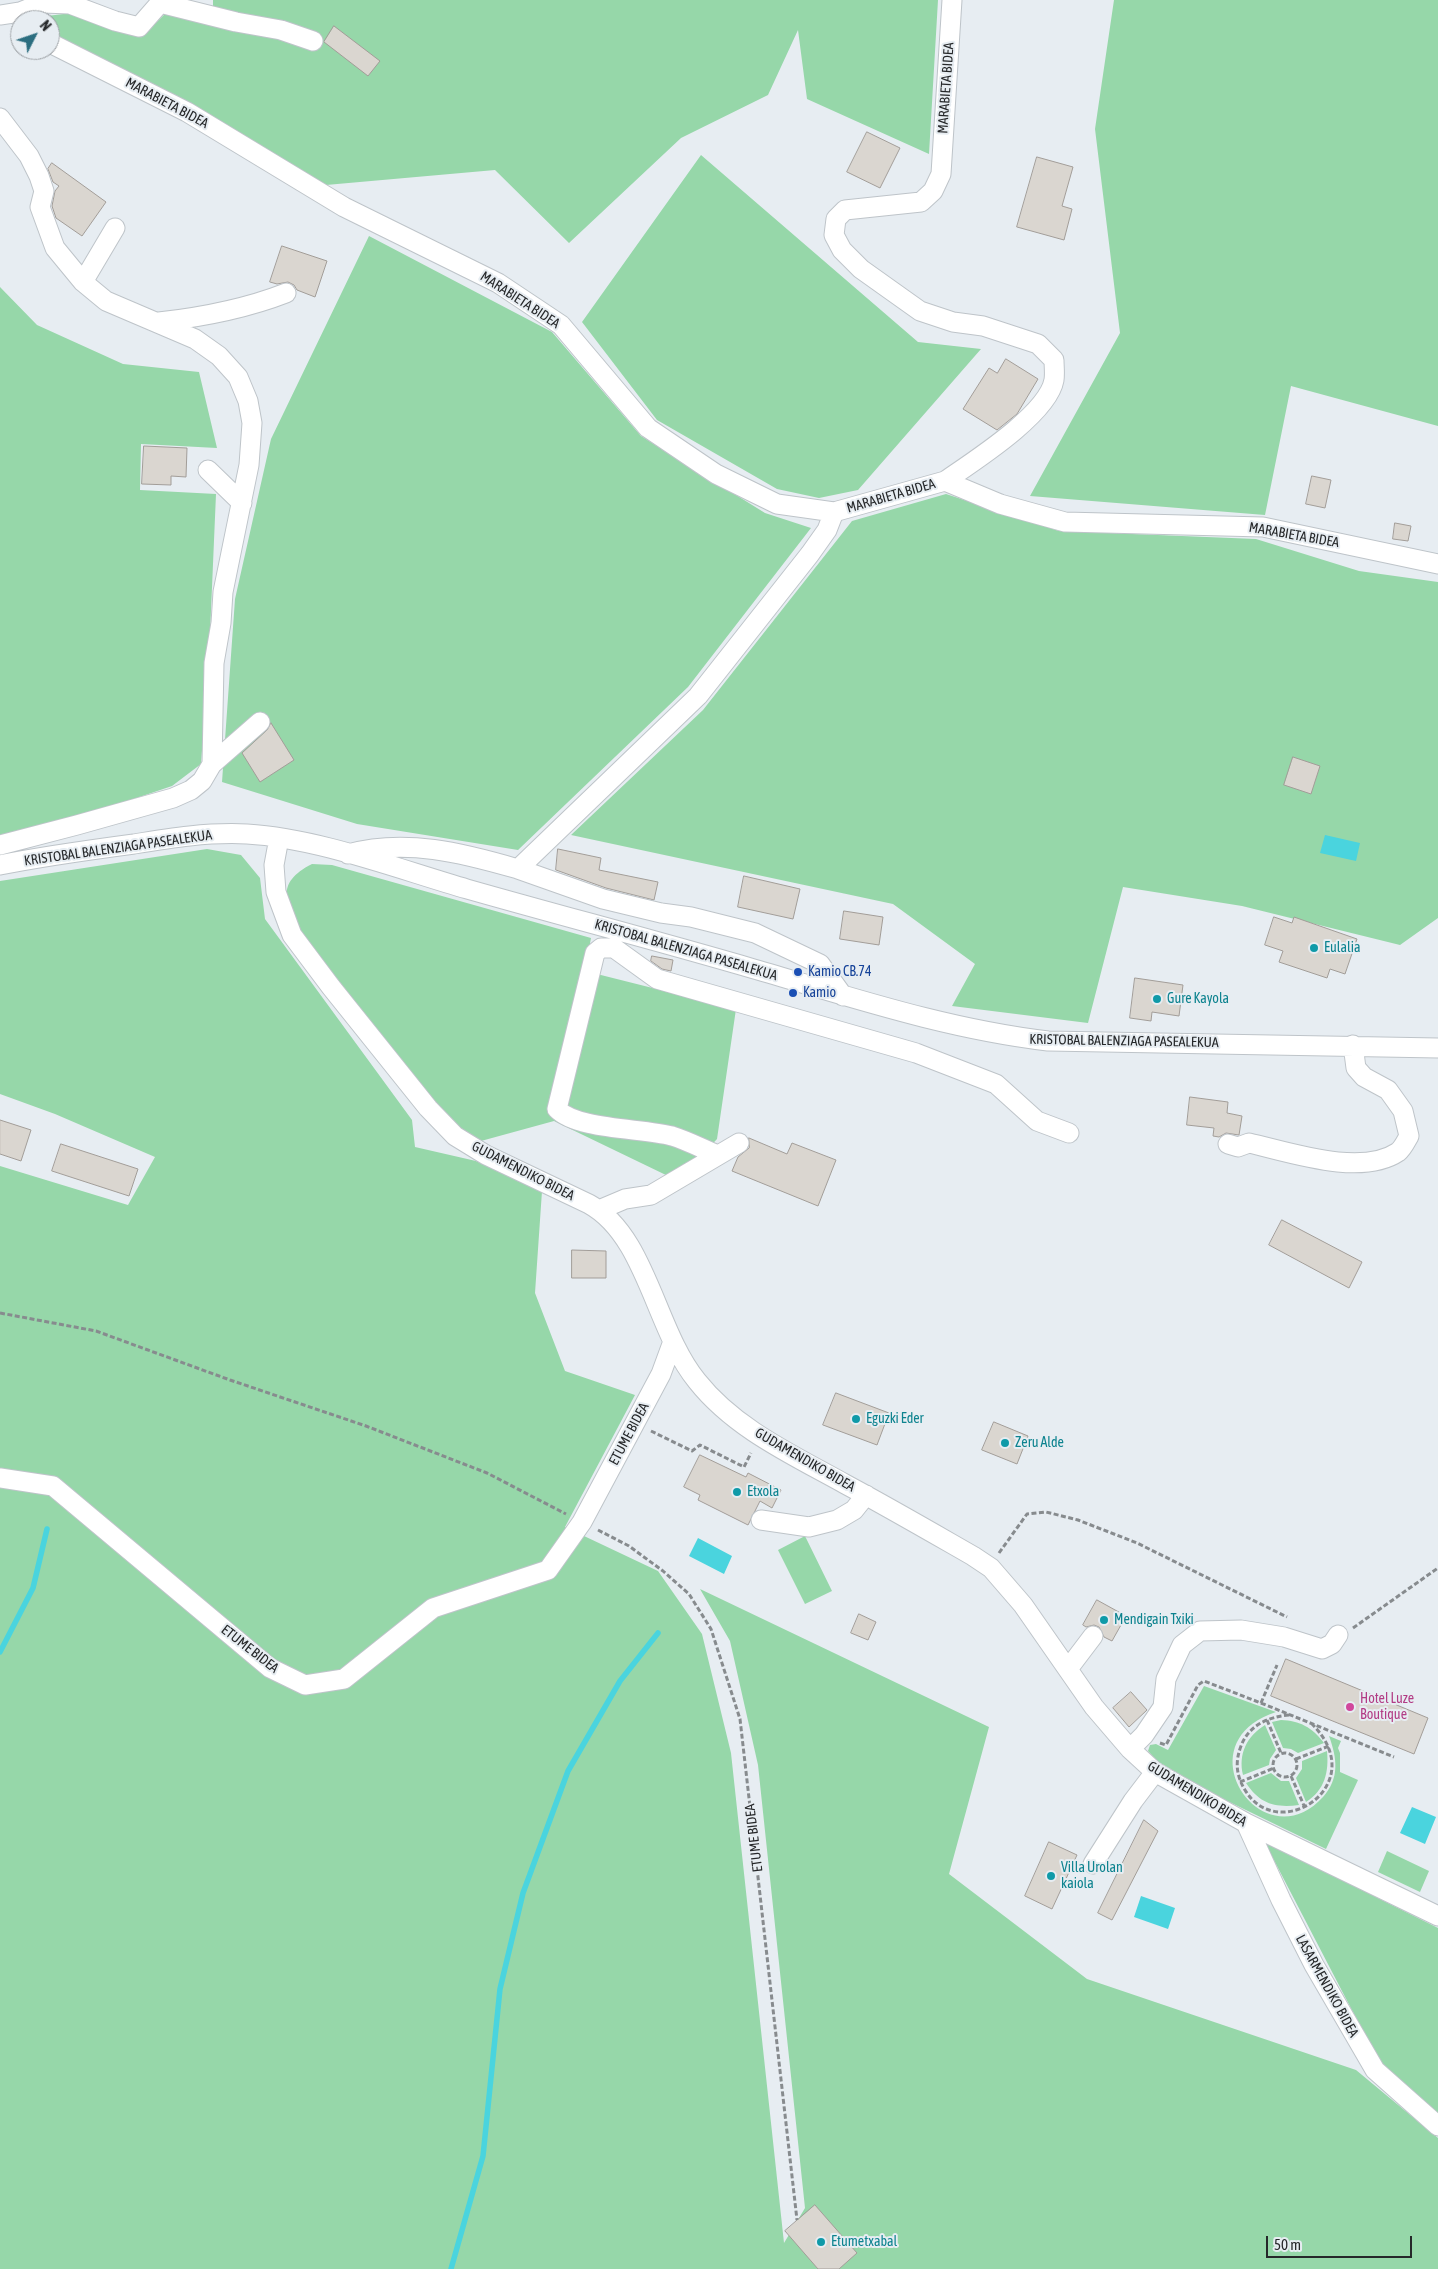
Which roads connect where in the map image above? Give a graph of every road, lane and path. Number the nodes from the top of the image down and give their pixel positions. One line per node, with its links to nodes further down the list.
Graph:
1 (952, 0): 11 (street, MARABIETA BIDEA)
2 (0, 15): 3 (street)
3 (313, 42)
4 (60, 48): 13 (street, MARABIETA BIDEA)
5 (0, 118): 7 (street)
6 (115, 228): 7 (street)
7 (83, 282): 9 (street)
8 (286, 293): 9 (street)
9 (159, 322): 12 (street)
10 (208, 470): 12 (street)
11 (945, 481): 13 (street, MARABIETA BIDEA); 14 (street, MARABIETA BIDEA)
12 (242, 503): 16 (street)
13 (834, 512): 21 (street)
14 (1438, 564)
15 (260, 722): 16 (street)
16 (212, 764): 18 (street)
17 (279, 838): 19 (street, KRISTOBAL BALENZIAGA PASEALEKUA); 20 (street, KRISTOBAL BALENZIAGA PASEALEKUA); 29 (street, GUDAMENDIKO BIDEA)
18 (0, 845)
19 (347, 854): 21 (street); 22 (street, KRISTOBAL BALENZIAGA PASEALEKUA)
20 (0, 865)
21 (518, 869): 22 (street)
22 (843, 996): 23 (street, KRISTOBAL BALENZIAGA PASEALEKUA)
23 (1353, 1045): 24 (street, KRISTOBAL BALENZIAGA PASEALEKUA); 27 (street)
24 (1438, 1048)
25 (1068, 1133): 28 (street)
26 (739, 1143): 28 (street)
27 (1228, 1144)
28 (718, 1156): 29 (street)
29 (599, 1210): 31 (street, GUDAMENDIKO BIDEA)
30 (0, 1313): 37 (path)
31 (672, 1344): 32 (street, ETUME BIDEA); 33 (street, GUDAMENDIKO BIDEA)
32 (635, 1423): 33 (path); 37 (street, ETUME BIDEA)
33 (760, 1437): 35 (street, GUDAMENDIKO BIDEA)
34 (0, 1478): 37 (street, ETUME BIDEA)
35 (866, 1495): 36 (street); 38 (street, GUDAMENDIKO BIDEA)
36 (761, 1520)
37 (582, 1522): 64 (path, ETUME BIDEA)
38 (991, 1568): 40 (path); 44 (street, GUDAMENDIKO BIDEA)
39 (1438, 1568): 42 (path)
40 (1295, 1621)
41 (1092, 1636): 44 (street)
42 (1338, 1636): 49 (street)
43 (1277, 1665): 45 (path)
44 (1068, 1669): 51 (street, GUDAMENDIKO BIDEA)
45 (1261, 1703): 46 (path); 49 (path)
46 (1289, 1715): 47 (path); 48 (path)
47 (1267, 1720): 52 (path); 58 (path)
48 (1312, 1724): 50 (path); 53 (path)
49 (1144, 1735): 51 (street)
50 (1329, 1746): 54 (path); 59 (path)
51 (1130, 1749): 56 (street, GUDAMENDIKO BIDEA)
52 (1281, 1753): 54 (path); 55 (path)
53 (1394, 1757)
54 (1296, 1759): 57 (path)
55 (1274, 1768): 57 (path); 58 (path)
56 (1155, 1772): 60 (street, GUDAMENDIKO BIDEA); 61 (street)
57 (1291, 1776): 59 (path)
58 (1240, 1782): 59 (path)
59 (1305, 1808)
60 (1246, 1823): 62 (street, GUDAMENDIKO BIDEA); 63 (street, LASARMENDIKO BIDEA)
61 (1093, 1864)
62 (1438, 1916)
63 (1438, 2126)
64 (797, 2220)

